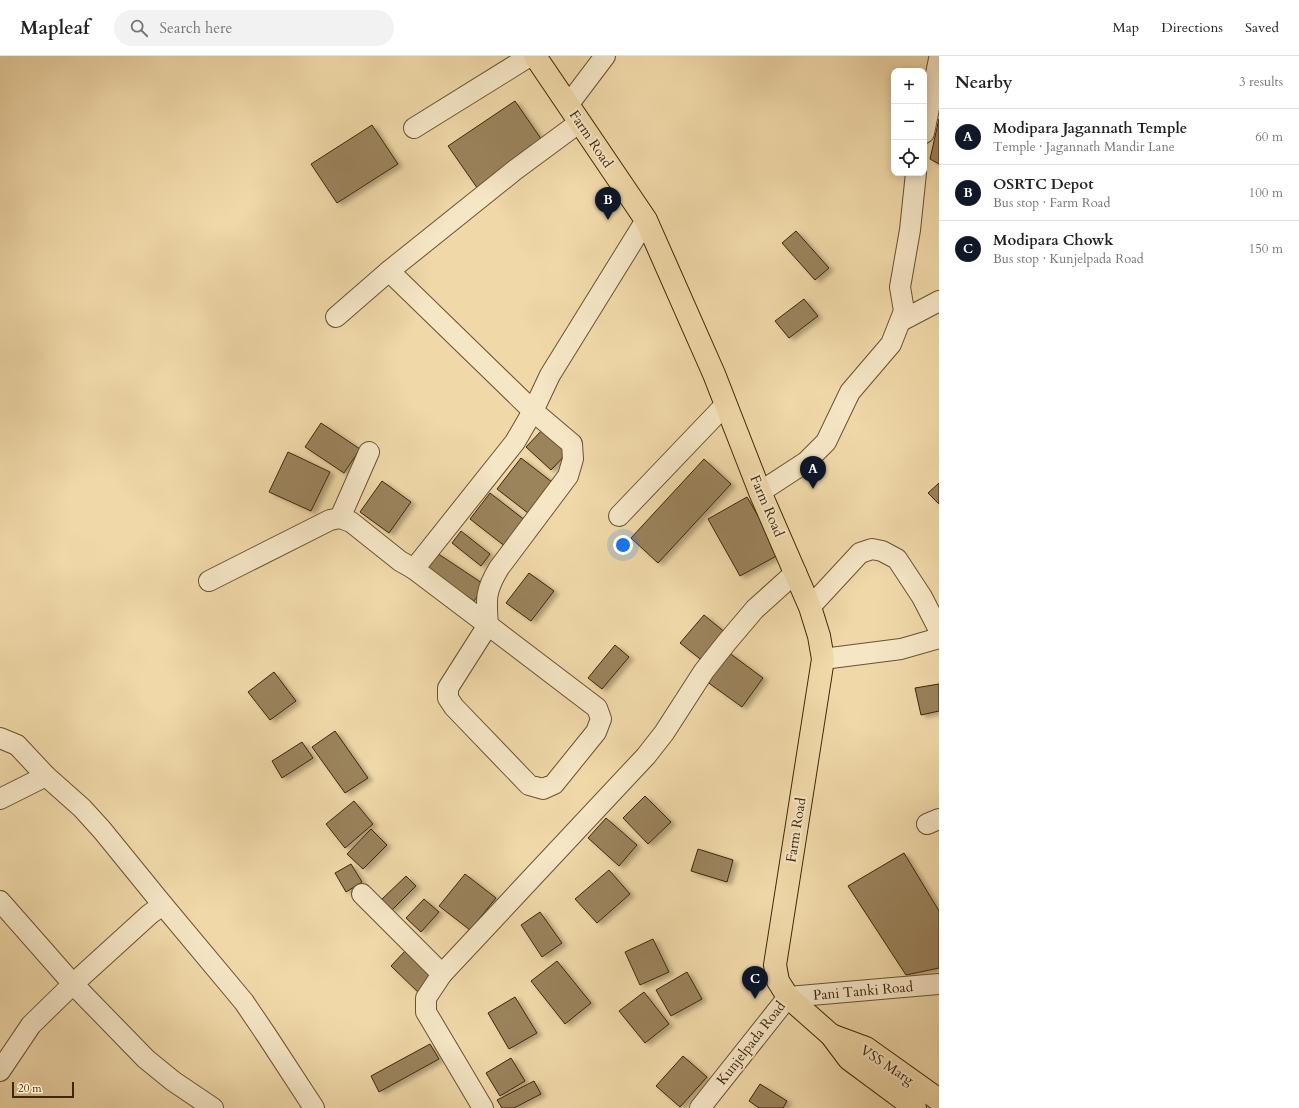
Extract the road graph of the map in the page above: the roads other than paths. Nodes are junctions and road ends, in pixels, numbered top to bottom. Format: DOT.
graph roads {
  1 [pos="530,56"];
  2 [pos="535,56"];
  3 [pos="605,56"];
  4 [pos="939,59"];
  5 [pos="574,114"];
  6 [pos="927,118"];
  7 [pos="414,128"];
  8 [pos="916,176"];
  9 [pos="646,220"];
  10 [pos="389,271"];
  11 [pos="939,301"];
  12 [pos="336,317"];
  13 [pos="901,320"];
  14 [pos="726,404"];
  15 [pos="533,411"];
  16 [pos="369,452"];
  17 [pos="760,492"];
  18 [pos="619,516"];
  19 [pos="340,518"];
  20 [pos="414,569"];
  21 [pos="796,572"];
  22 [pos="209,581"];
  23 [pos="810,607"];
  24 [pos="488,625"];
  25 [pos="939,630"];
  26 [pos="939,638"];
  27 [pos="823,658"];
  28 [pos="0,738"];
  29 [pos="46,776"];
  30 [pos="0,798"];
  31 [pos="362,894"];
  32 [pos="0,901"];
  33 [pos="163,905"];
  34 [pos="442,974"];
  35 [pos="73,984"];
  36 [pos="939,984"];
  37 [pos="788,997"];
  38 [pos="831,1035"];
  39 [pos="0,1071"];
  40 [pos="939,1100"];
  41 [pos="312,1107"];
  42 [pos="213,1108"];
  43 [pos="483,1108"];
  44 [pos="700,1108"];
  45 [pos="915,1108"];
  1 -- 7 [label="street"];
  2 -- 5 [label="main road, Farm Road"];
  3 -- 5 [label="street"];
  4 -- 6 [label="street"];
  5 -- 9 [label="main road, Farm Road"];
  5 -- 10 [label="street"];
  8 -- 13 [label="street"];
  9 -- 14 [label="main road, Farm Road"];
  9 -- 15 [label="street"];
  10 -- 12 [label="street"];
  10 -- 15 [label="street"];
  11 -- 13 [label="street"];
  13 -- 17 [label="street"];
  14 -- 17 [label="main road, Farm Road"];
  14 -- 18 [label="street"];
  15 -- 20 [label="street"];
  15 -- 24 [label="street"];
  16 -- 19 [label="street"];
  17 -- 21 [label="main road, Farm Road"];
  19 -- 20 [label="street"];
  19 -- 22 [label="street"];
  20 -- 24 [label="street"];
  21 -- 23 [label="main road, Farm Road"];
  21 -- 34 [label="street"];
  23 -- 25 [label="street"];
  23 -- 27 [label="main road, Farm Road"];
  24 -- 24 [label="street"];
  26 -- 27 [label="street"];
  27 -- 37 [label="main road, Farm Road"];
  28 -- 29 [label="street"];
  29 -- 30 [label="street"];
  29 -- 33 [label="street"];
  31 -- 34 [label="street"];
  32 -- 35 [label="street"];
  33 -- 35 [label="street"];
  33 -- 41 [label="street"];
  34 -- 43 [label="street"];
  35 -- 39 [label="street"];
  35 -- 42 [label="street"];
  36 -- 37 [label="street, Pani Tanki Road"];
  37 -- 38 [label="main road, VSS Marg"];
  37 -- 44 [label="street, Kunjelpada Road"];
  38 -- 40 [label="main road, VSS Marg"];
  38 -- 45 [label="main road, VSS Marg"];
}
